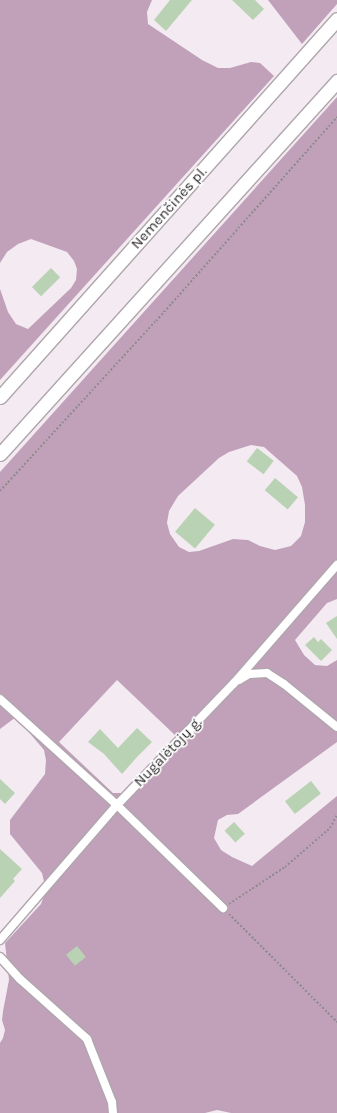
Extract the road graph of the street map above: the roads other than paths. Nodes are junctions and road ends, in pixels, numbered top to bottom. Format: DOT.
graph roads {
  1 [pos="337,19"];
  2 [pos="337,81"];
  3 [pos="0,397"];
  4 [pos="0,454"];
  5 [pos="337,565"];
  6 [pos="234,683"];
  7 [pos="0,699"];
  8 [pos="337,727"];
  9 [pos="117,805"];
  10 [pos="223,908"];
  11 [pos="0,940"];
  12 [pos="0,957"];
  13 [pos="113,1113"];
  1 -- 3 [label="main road, Nemenčinės pl."];
  2 -- 4 [label="main road"];
  5 -- 6 [label="street, Nugalėtojų g."];
  6 -- 8 [label="street"];
  6 -- 9 [label="street, Nugalėtojų g."];
  7 -- 9 [label="street"];
  9 -- 10 [label="street"];
  9 -- 11 [label="street, Nugalėtojų g."];
  12 -- 13 [label="street"];
}
